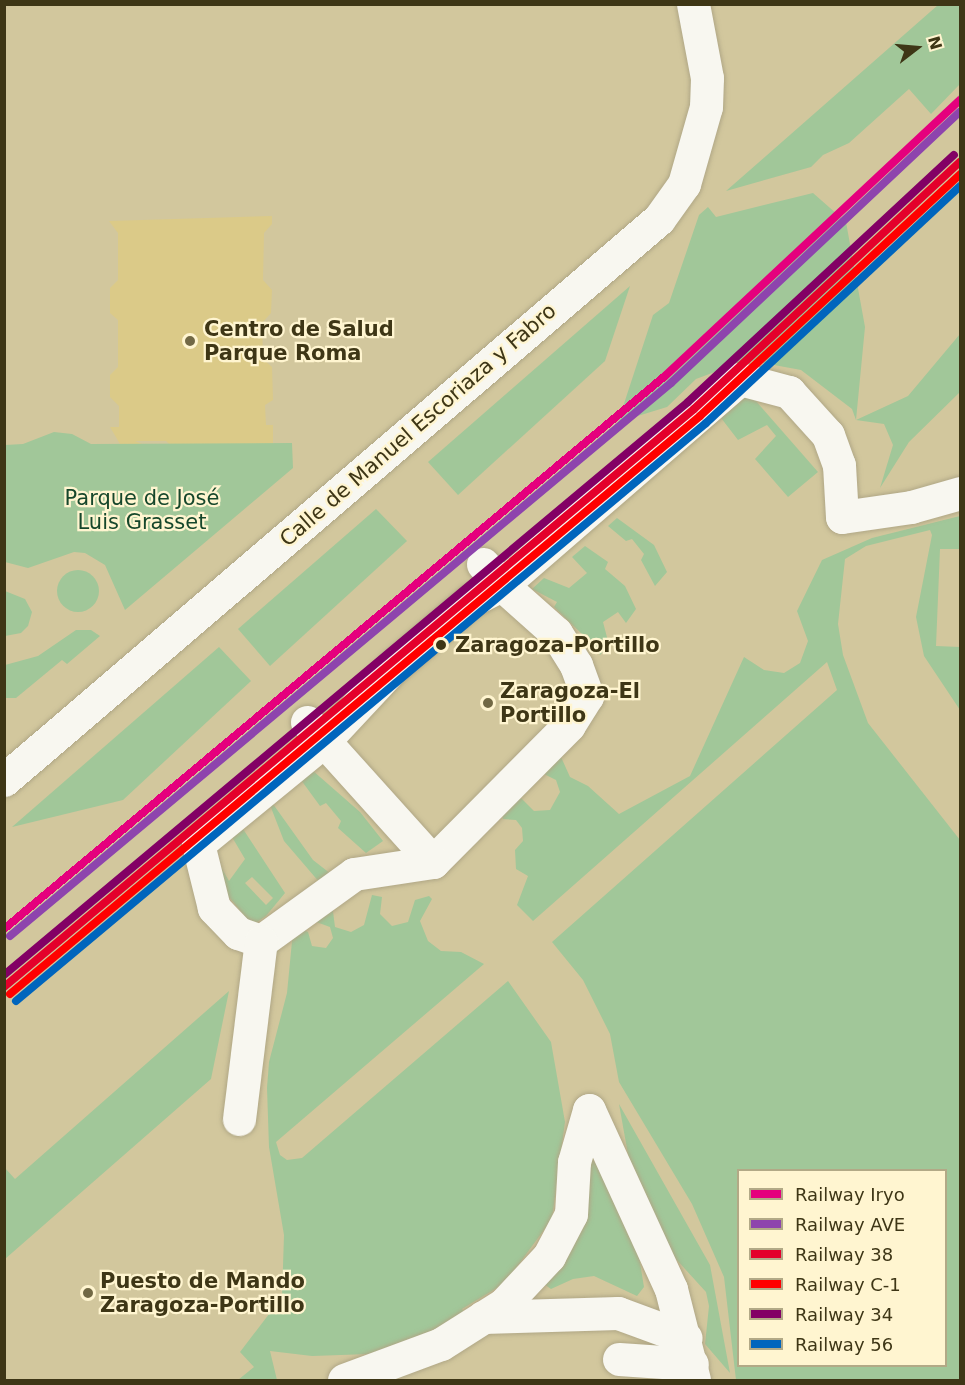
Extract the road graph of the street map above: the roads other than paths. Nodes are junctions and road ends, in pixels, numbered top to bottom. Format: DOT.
graph roads {
  1 [pos="693,4"];
  2 [pos="960,493"];
  3 [pos="492,574"];
  4 [pos="315,732"];
  5 [pos="4,780"];
  6 [pos="433,862"];
  7 [pos="261,941"];
  8 [pos="239,1119"];
  9 [pos="483,1317"];
  10 [pos="619,1359"];
  11 [pos="691,1361"];
  12 [pos="344,1380"];
  1 -- 5 [label="street, Calle de Manuel Escoriaza y Fabro"];
  2 -- 3 [label="street"];
  3 -- 4 [label="street"];
  3 -- 6 [label="street"];
  4 -- 6 [label="street"];
  4 -- 7 [label="street"];
  6 -- 7 [label="street"];
  7 -- 8 [label="street"];
  9 -- 11 [label="street"];
  9 -- 11 [label="street"];
  9 -- 12 [label="street"];
  10 -- 11 [label="street"];
}
